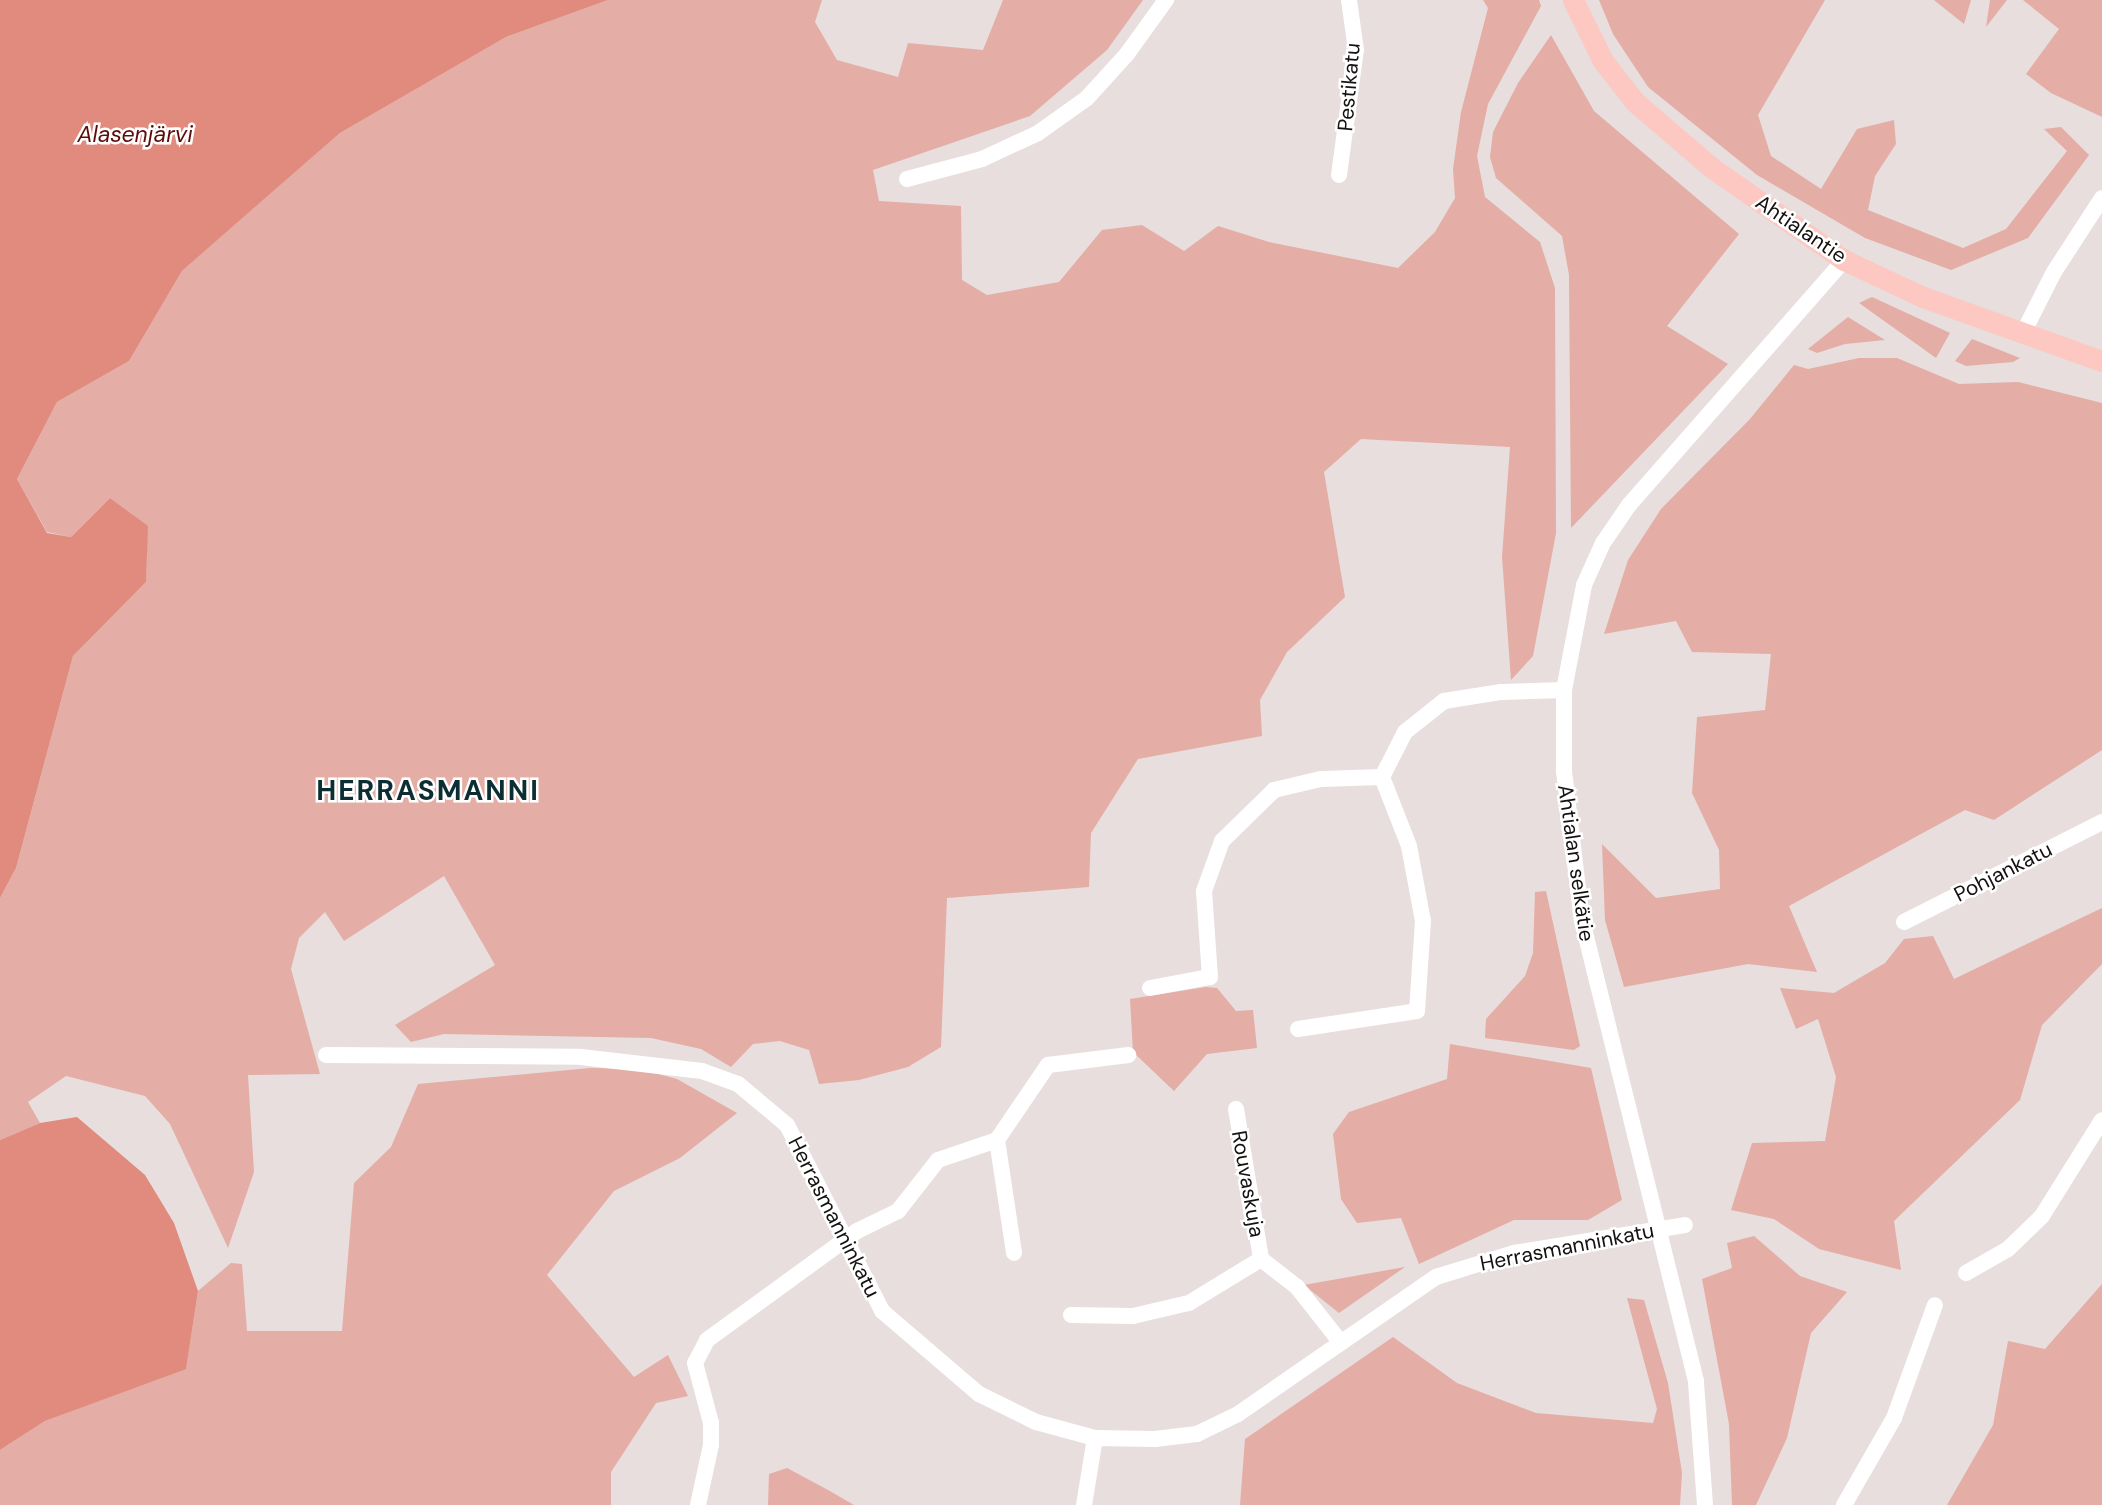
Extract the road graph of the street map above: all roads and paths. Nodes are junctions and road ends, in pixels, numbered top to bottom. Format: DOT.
graph roads {
  1 [pos="1166,0"];
  2 [pos="1349,0"];
  3 [pos="1573,0"];
  4 [pos="1339,175"];
  5 [pos="907,178"];
  6 [pos="2102,198"];
  7 [pos="1844,260"];
  8 [pos="2023,334"];
  9 [pos="2102,361"];
  10 [pos="1564,690"];
  11 [pos="1382,777"];
  12 [pos="2102,822"];
  13 [pos="1904,922"];
  14 [pos="1150,988"];
  15 [pos="1298,1029"];
  16 [pos="326,1055"];
  17 [pos="1128,1055"];
  18 [pos="1236,1109"];
  19 [pos="2102,1120"];
  20 [pos="997,1140"];
  21 [pos="1685,1225"];
  22 [pos="1657,1228"];
  23 [pos="844,1242"];
  24 [pos="1014,1254"];
  25 [pos="1261,1259"];
  26 [pos="1966,1273"];
  27 [pos="1935,1305"];
  28 [pos="1071,1315"];
  29 [pos="1341,1343"];
  30 [pos="1095,1438"];
  31 [pos="698,1505"];
  32 [pos="1084,1505"];
  33 [pos="1705,1505"];
  34 [pos="1844,1505"];
  1 -- 5 [label="street"];
  2 -- 4 [label="street, Pestikatu"];
  3 -- 7 [label="main road, Ahtialantie"];
  6 -- 8 [label="street"];
  7 -- 8 [label="main road, Ahtialantie"];
  7 -- 10 [label="street, Ahtialan selkätie"];
  8 -- 9 [label="main road, Ahtialantie"];
  10 -- 11 [label="street"];
  10 -- 22 [label="street, Ahtialan selkätie"];
  11 -- 14 [label="street"];
  11 -- 15 [label="street"];
  12 -- 13 [label="street, Pohjankatu"];
  16 -- 23 [label="street, Herrasmanninkatu"];
  17 -- 20 [label="street"];
  18 -- 25 [label="street, Rouvaskuja"];
  19 -- 26 [label="street"];
  20 -- 23 [label="street"];
  20 -- 24 [label="street"];
  21 -- 22 [label="street, Herrasmanninkatu"];
  22 -- 29 [label="street, Herrasmanninkatu"];
  22 -- 33 [label="street, Ahtialan selkätie"];
  23 -- 30 [label="street, Herrasmanninkatu"];
  23 -- 31 [label="street"];
  25 -- 28 [label="street"];
  25 -- 29 [label="street"];
  27 -- 34 [label="street"];
  29 -- 30 [label="street, Herrasmanninkatu"];
  30 -- 32 [label="street"];
}
